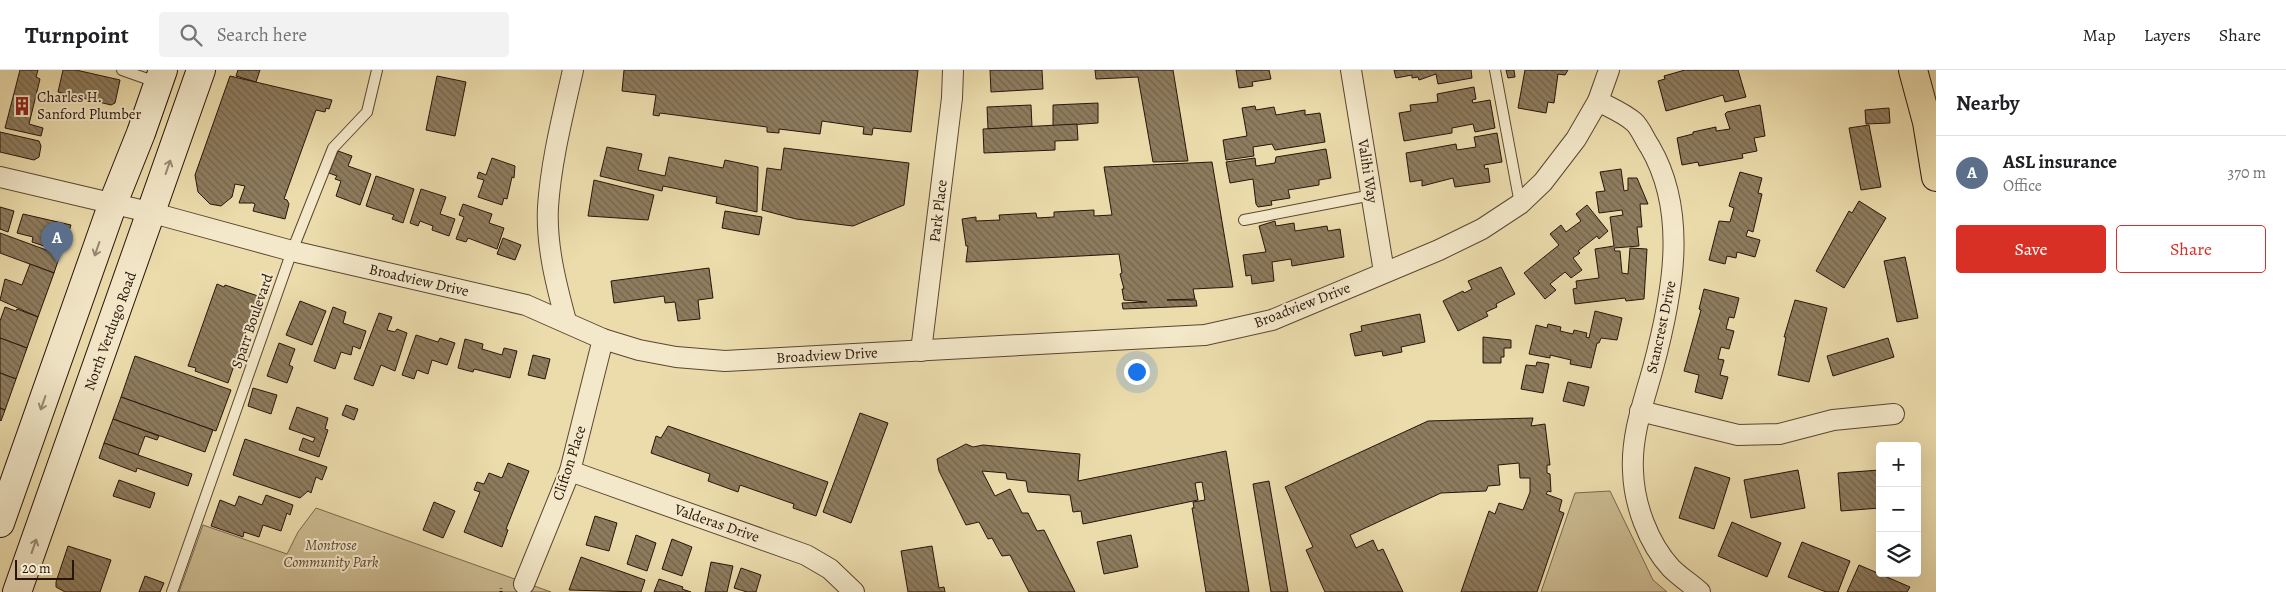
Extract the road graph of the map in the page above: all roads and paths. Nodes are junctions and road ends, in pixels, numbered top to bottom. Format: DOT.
graph roads {
  1 [pos="122,70"];
  2 [pos="202,70"];
  3 [pos="377,70"];
  4 [pos="573,70"];
  5 [pos="953,70"];
  6 [pos="1351,70"];
  7 [pos="1495,70"];
  8 [pos="1609,70"];
  9 [pos="1913,70"];
  10 [pos="161,77"];
  11 [pos="1598,100"];
  12 [pos="0,177"];
  13 [pos="1936,177"];
  14 [pos="1372,195"];
  15 [pos="113,203"];
  16 [pos="1520,204"];
  17 [pos="153,213"];
  18 [pos="1244,220"];
  19 [pos="292,251"];
  20 [pos="1384,272"];
  21 [pos="566,321"];
  22 [pos="603,339"];
  23 [pos="921,351"];
  24 [pos="1640,411"];
  25 [pos="1894,414"];
  26 [pos="570,472"];
  27 [pos="0,523"];
  28 [pos="523,588"];
  29 [pos="17,592"];
  30 [pos="172,592"];
  31 [pos="854,592"];
  32 [pos="1700,592"];
  1 -- 10 [label="lane"];
  17 -- 2 [label="main road, North Verdugo Road, one-way"];
  3 -- 19 [label="lane, Sparr Boulevard"];
  4 -- 21 [label="street"];
  5 -- 23 [label="street, Park Place"];
  6 -- 14 [label="street, Valihi Way"];
  7 -- 16 [label="lane"];
  8 -- 11 [label="street"];
  9 -- 13 [label="highway"];
  10 -- 15 [label="main road"];
  11 -- 16 [label="street, Broadview Drive"];
  11 -- 24 [label="street, Stancrest Drive"];
  12 -- 15 [label="street, Broadview Drive"];
  14 -- 18 [label="lane"];
  14 -- 20 [label="street, Valihi Way"];
  15 -- 17 [label="street, Broadview Drive"];
  15 -- 27 [label="main road, one-way"];
  16 -- 20 [label="street, Broadview Drive"];
  17 -- 19 [label="street, Broadview Drive"];
  29 -- 17 [label="main road, North Verdugo Road, one-way"];
  19 -- 21 [label="street, Broadview Drive"];
  19 -- 30 [label="lane, Sparr Boulevard"];
  20 -- 23 [label="street, Broadview Drive"];
  21 -- 22 [label="street, Broadview Drive"];
  22 -- 23 [label="street, Broadview Drive"];
  22 -- 26 [label="street, Clifton Place"];
  24 -- 25 [label="street"];
  24 -- 32 [label="street, Stancrest Drive"];
  26 -- 28 [label="street, Clifton Place"];
  26 -- 31 [label="street, Valderas Drive"];
}
